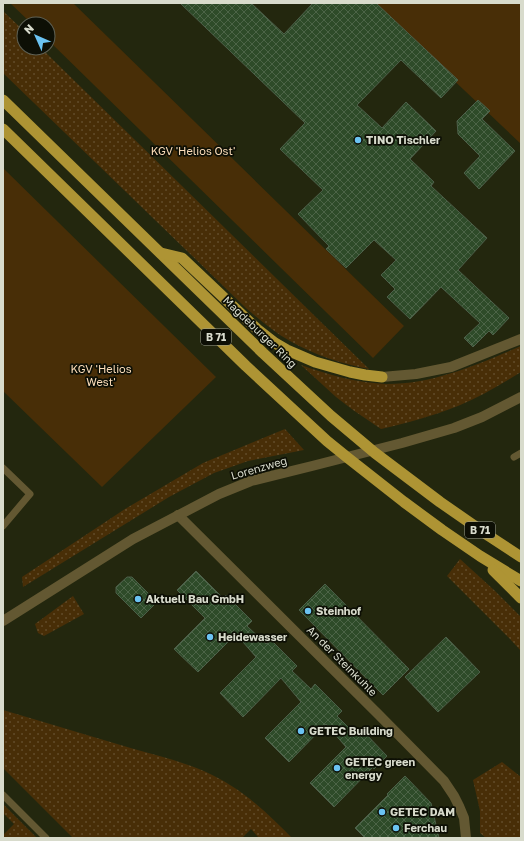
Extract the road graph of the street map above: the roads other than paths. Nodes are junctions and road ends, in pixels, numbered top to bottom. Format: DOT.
graph roads {
  1 [pos="3,100"];
  2 [pos="3,129"];
  3 [pos="160,253"];
  4 [pos="521,339"];
  5 [pos="382,377"];
  6 [pos="521,397"];
  7 [pos="521,454"];
  8 [pos="514,457"];
  9 [pos="3,468"];
  10 [pos="178,515"];
  11 [pos="3,526"];
  12 [pos="480,556"];
  13 [pos="521,557"];
  14 [pos="521,581"];
  15 [pos="521,598"];
  16 [pos="3,621"];
  17 [pos="3,795"];
  18 [pos="46,838"];
  19 [pos="466,838"];
  1 -- 3 [label="highway, Magdeburger Ring / B 71"];
  2 -- 12 [label="highway, B 71"];
  3 -- 5 [label="highway"];
  3 -- 13 [label="highway, Magdeburger Ring / B 71"];
  4 -- 5 [label="street"];
  6 -- 10 [label="street, Lorenzweg"];
  7 -- 8 [label="lane"];
  9 -- 11 [label="lane"];
  10 -- 16 [label="street, Lorenzweg"];
  10 -- 19 [label="street, An der Steinkuhle"];
  12 -- 14 [label="highway, B 71"];
  12 -- 15 [label="highway"];
  17 -- 18 [label="lane"];
}
